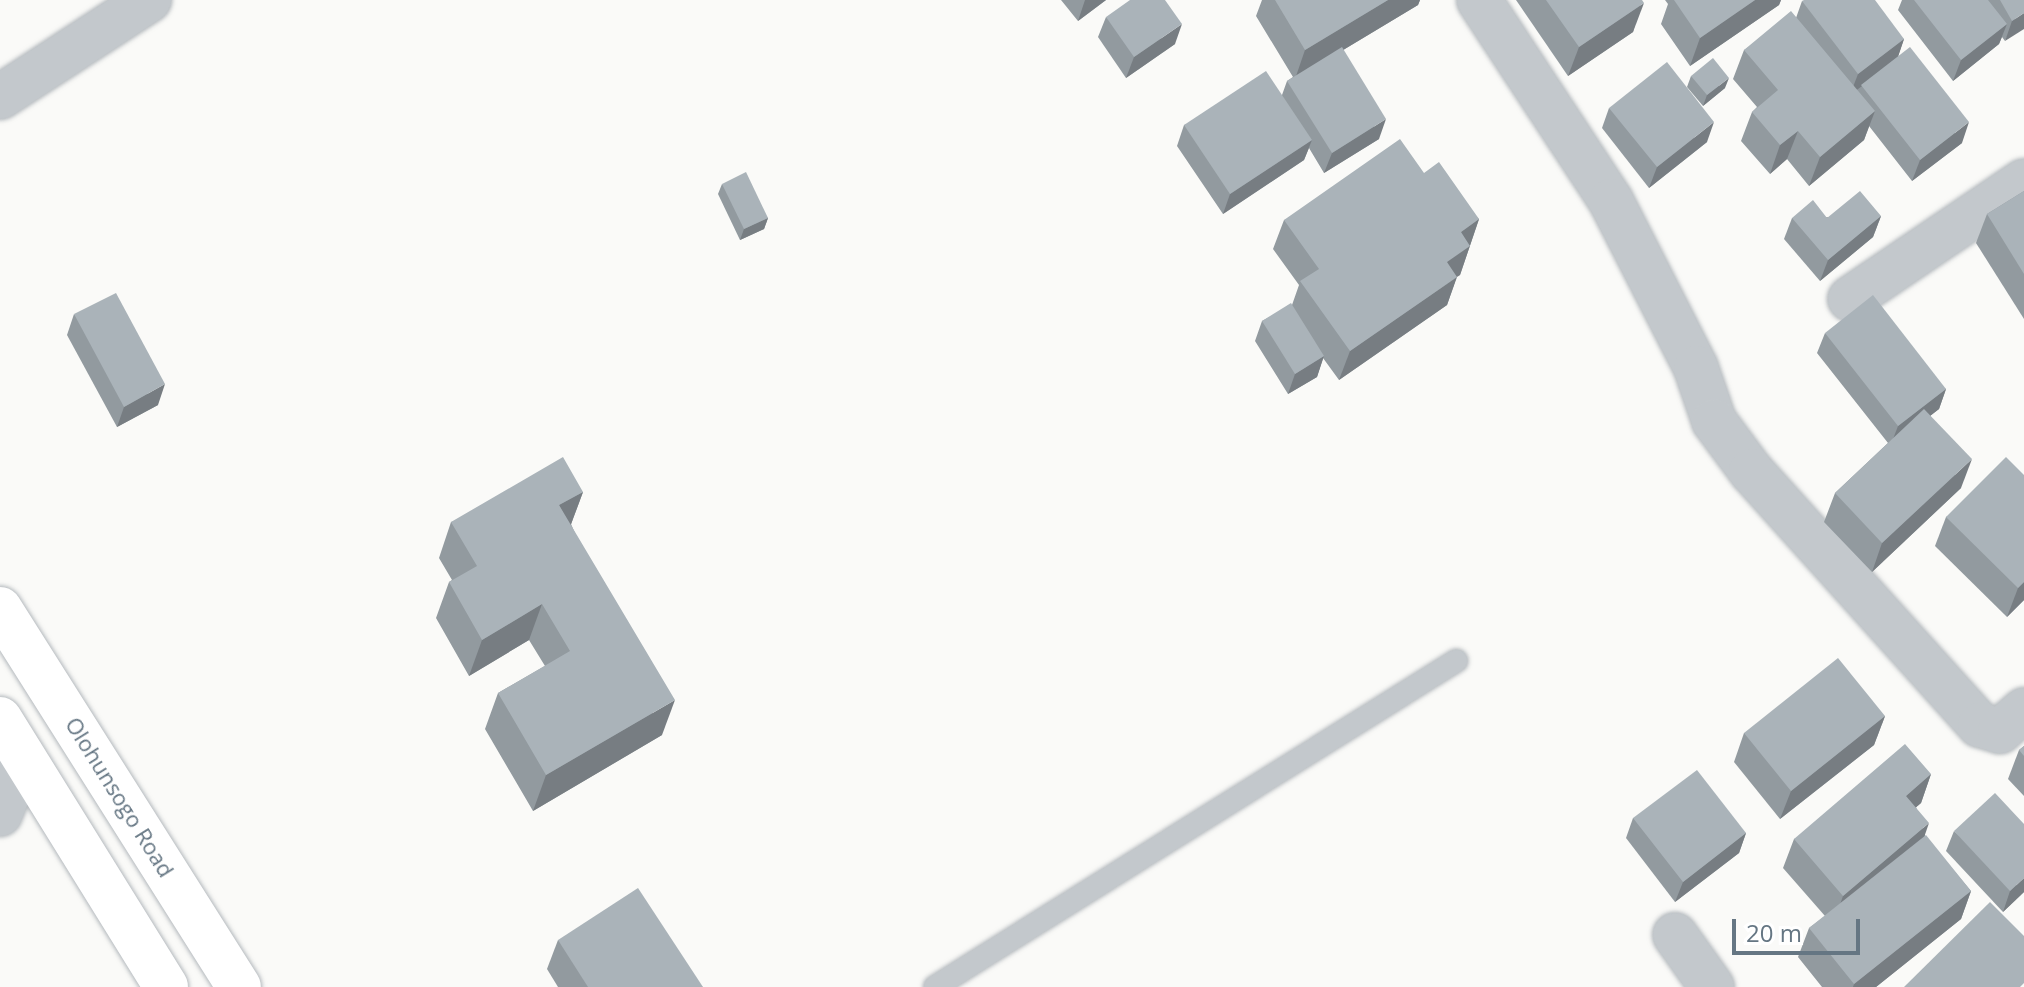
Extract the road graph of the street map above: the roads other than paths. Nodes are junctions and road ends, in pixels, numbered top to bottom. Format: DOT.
graph roads {
  1 [pos="149,0"];
  2 [pos="1479,0"];
  3 [pos="0,97"];
  4 [pos="2024,181"];
  5 [pos="1850,299"];
  6 [pos="0,609"];
  7 [pos="1456,661"];
  8 [pos="2024,710"];
  9 [pos="0,719"];
  10 [pos="23,756"];
  11 [pos="0,814"];
  12 [pos="1675,935"];
  13 [pos="166,987"];
  14 [pos="239,987"];
  15 [pos="935,987"];
  16 [pos="1712,987"];
  1 -- 3 [label="street"];
  2 -- 8 [label="street"];
  4 -- 5 [label="street"];
  6 -- 14 [label="main road, Olohunsogo Road"];
  7 -- 15 [label="lane"];
  9 -- 10 [label="main road"];
  10 -- 11 [label="street"];
  10 -- 13 [label="main road"];
  12 -- 16 [label="street"];
}
